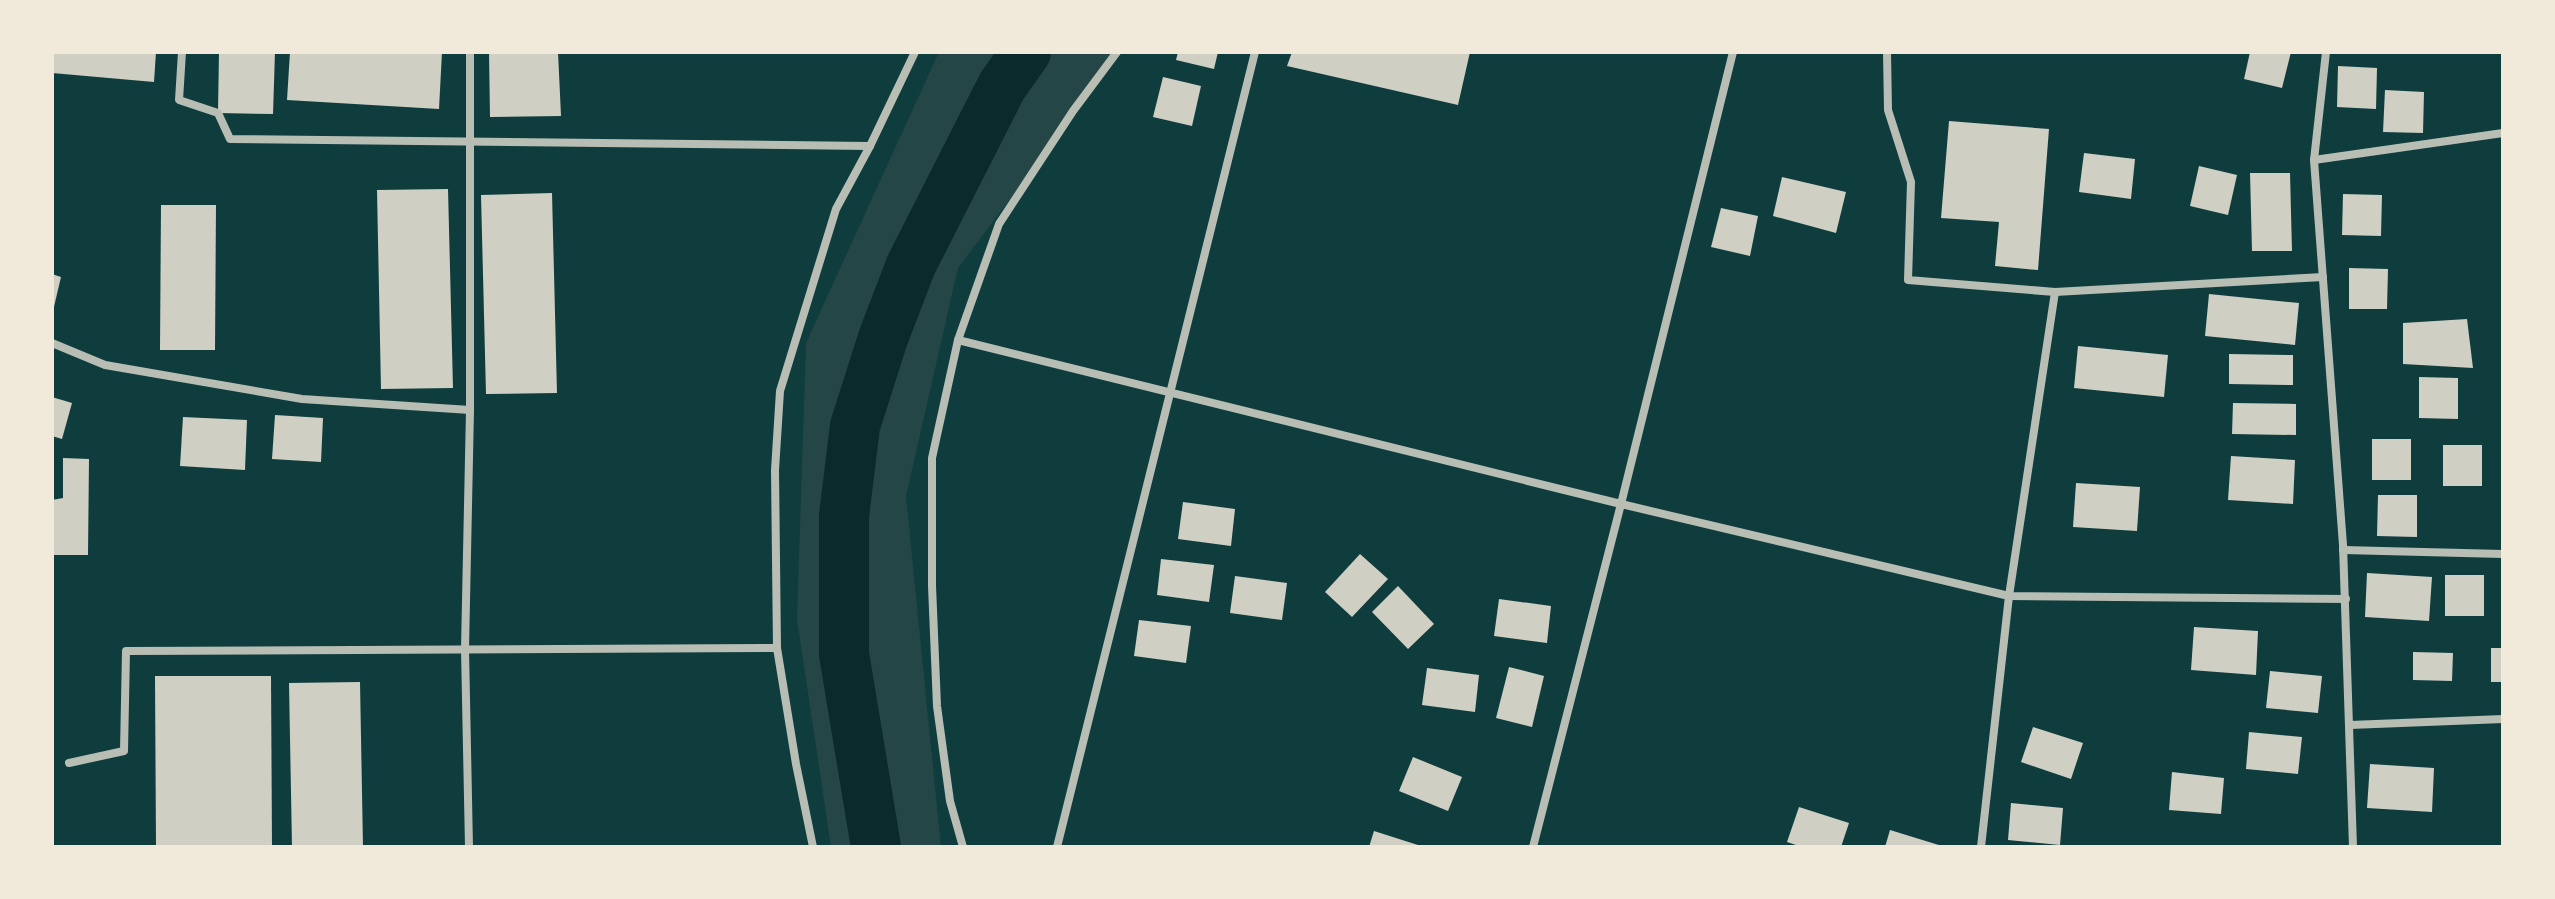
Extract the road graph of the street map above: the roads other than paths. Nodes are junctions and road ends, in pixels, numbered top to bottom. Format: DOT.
graph roads {
  1 [pos="182,52"];
  2 [pos="470,52"];
  3 [pos="915,52"];
  4 [pos="1117,52"];
  5 [pos="1255,52"];
  6 [pos="1733,52"];
  7 [pos="1887,52"];
  8 [pos="2326,52"];
  9 [pos="2503,133"];
  10 [pos="470,142"];
  11 [pos="870,146"];
  12 [pos="2314,160"];
  13 [pos="2323,277"];
  14 [pos="2055,292"];
  15 [pos="958,340"];
  16 [pos="52,343"];
  17 [pos="1170,392"];
  18 [pos="470,410"];
  19 [pos="1621,504"];
  20 [pos="2343,550"];
  21 [pos="2503,554"];
  22 [pos="2009,596"];
  23 [pos="2346,599"];
  24 [pos="777,648"];
  25 [pos="465,649"];
  26 [pos="2503,719"];
  27 [pos="2350,725"];
  28 [pos="69,763"];
  29 [pos="469,847"];
  30 [pos="813,847"];
  31 [pos="963,847"];
  32 [pos="1057,847"];
  33 [pos="1533,847"];
  34 [pos="1981,847"];
  35 [pos="2353,847"];
  1 -- 10 [label="street"];
  2 -- 10 [label="street"];
  3 -- 11 [label="street"];
  4 -- 15 [label="street"];
  5 -- 17 [label="street"];
  6 -- 19 [label="street"];
  7 -- 14 [label="street"];
  8 -- 12 [label="street"];
  9 -- 12 [label="street"];
  10 -- 11 [label="street"];
  10 -- 18 [label="street"];
  11 -- 24 [label="street"];
  12 -- 13 [label="street"];
  13 -- 14 [label="street"];
  13 -- 20 [label="street"];
  14 -- 22 [label="street"];
  15 -- 17 [label="street"];
  15 -- 31 [label="street"];
  16 -- 18 [label="street"];
  17 -- 19 [label="street"];
  17 -- 32 [label="street"];
  18 -- 25 [label="street"];
  19 -- 22 [label="street"];
  19 -- 33 [label="street"];
  20 -- 21 [label="street"];
  20 -- 23 [label="street"];
  22 -- 23 [label="street"];
  22 -- 34 [label="street"];
  23 -- 27 [label="street"];
  24 -- 25 [label="street"];
  24 -- 30 [label="street"];
  25 -- 28 [label="street"];
  25 -- 29 [label="street"];
  26 -- 27 [label="street"];
  27 -- 35 [label="street"];
}
